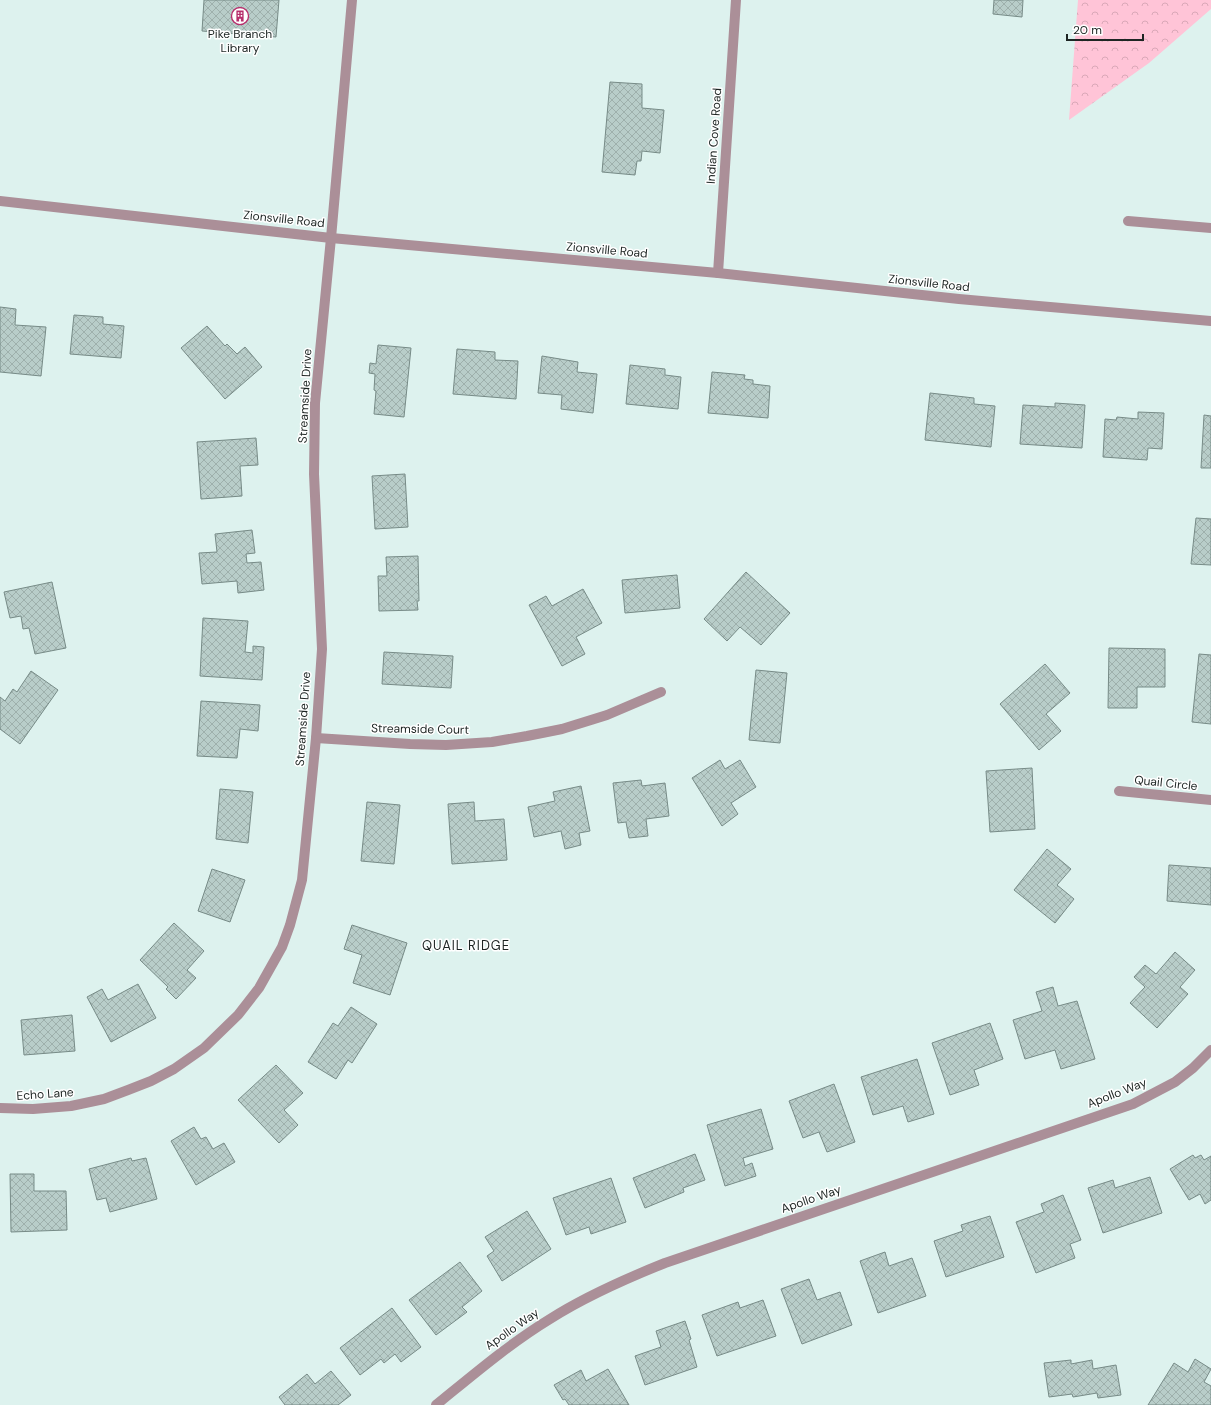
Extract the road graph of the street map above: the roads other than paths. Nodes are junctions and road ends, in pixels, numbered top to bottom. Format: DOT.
graph roads {
  1 [pos="352,0"];
  2 [pos="736,0"];
  3 [pos="0,201"];
  4 [pos="1128,221"];
  5 [pos="1211,228"];
  6 [pos="331,238"];
  7 [pos="718,273"];
  8 [pos="1211,322"];
  9 [pos="660,692"];
  10 [pos="316,738"];
  11 [pos="1119,791"];
  12 [pos="1211,800"];
  13 [pos="1211,1050"];
  14 [pos="92,1101"];
  15 [pos="0,1108"];
  16 [pos="436,1405"];
  1 -- 6 [label="street, Streamside Drive"];
  2 -- 7 [label="street, Indian Cove Road"];
  3 -- 6 [label="street, Zionsville Road"];
  4 -- 5 [label="street"];
  6 -- 7 [label="street, Zionsville Road"];
  6 -- 10 [label="street, Streamside Drive"];
  7 -- 8 [label="street, Zionsville Road"];
  9 -- 10 [label="street, Streamside Court"];
  10 -- 14 [label="street, Streamside Drive"];
  11 -- 12 [label="street, Quail Circle"];
  13 -- 16 [label="street, Apollo Way"];
  14 -- 15 [label="street, Echo Lane"];
}
